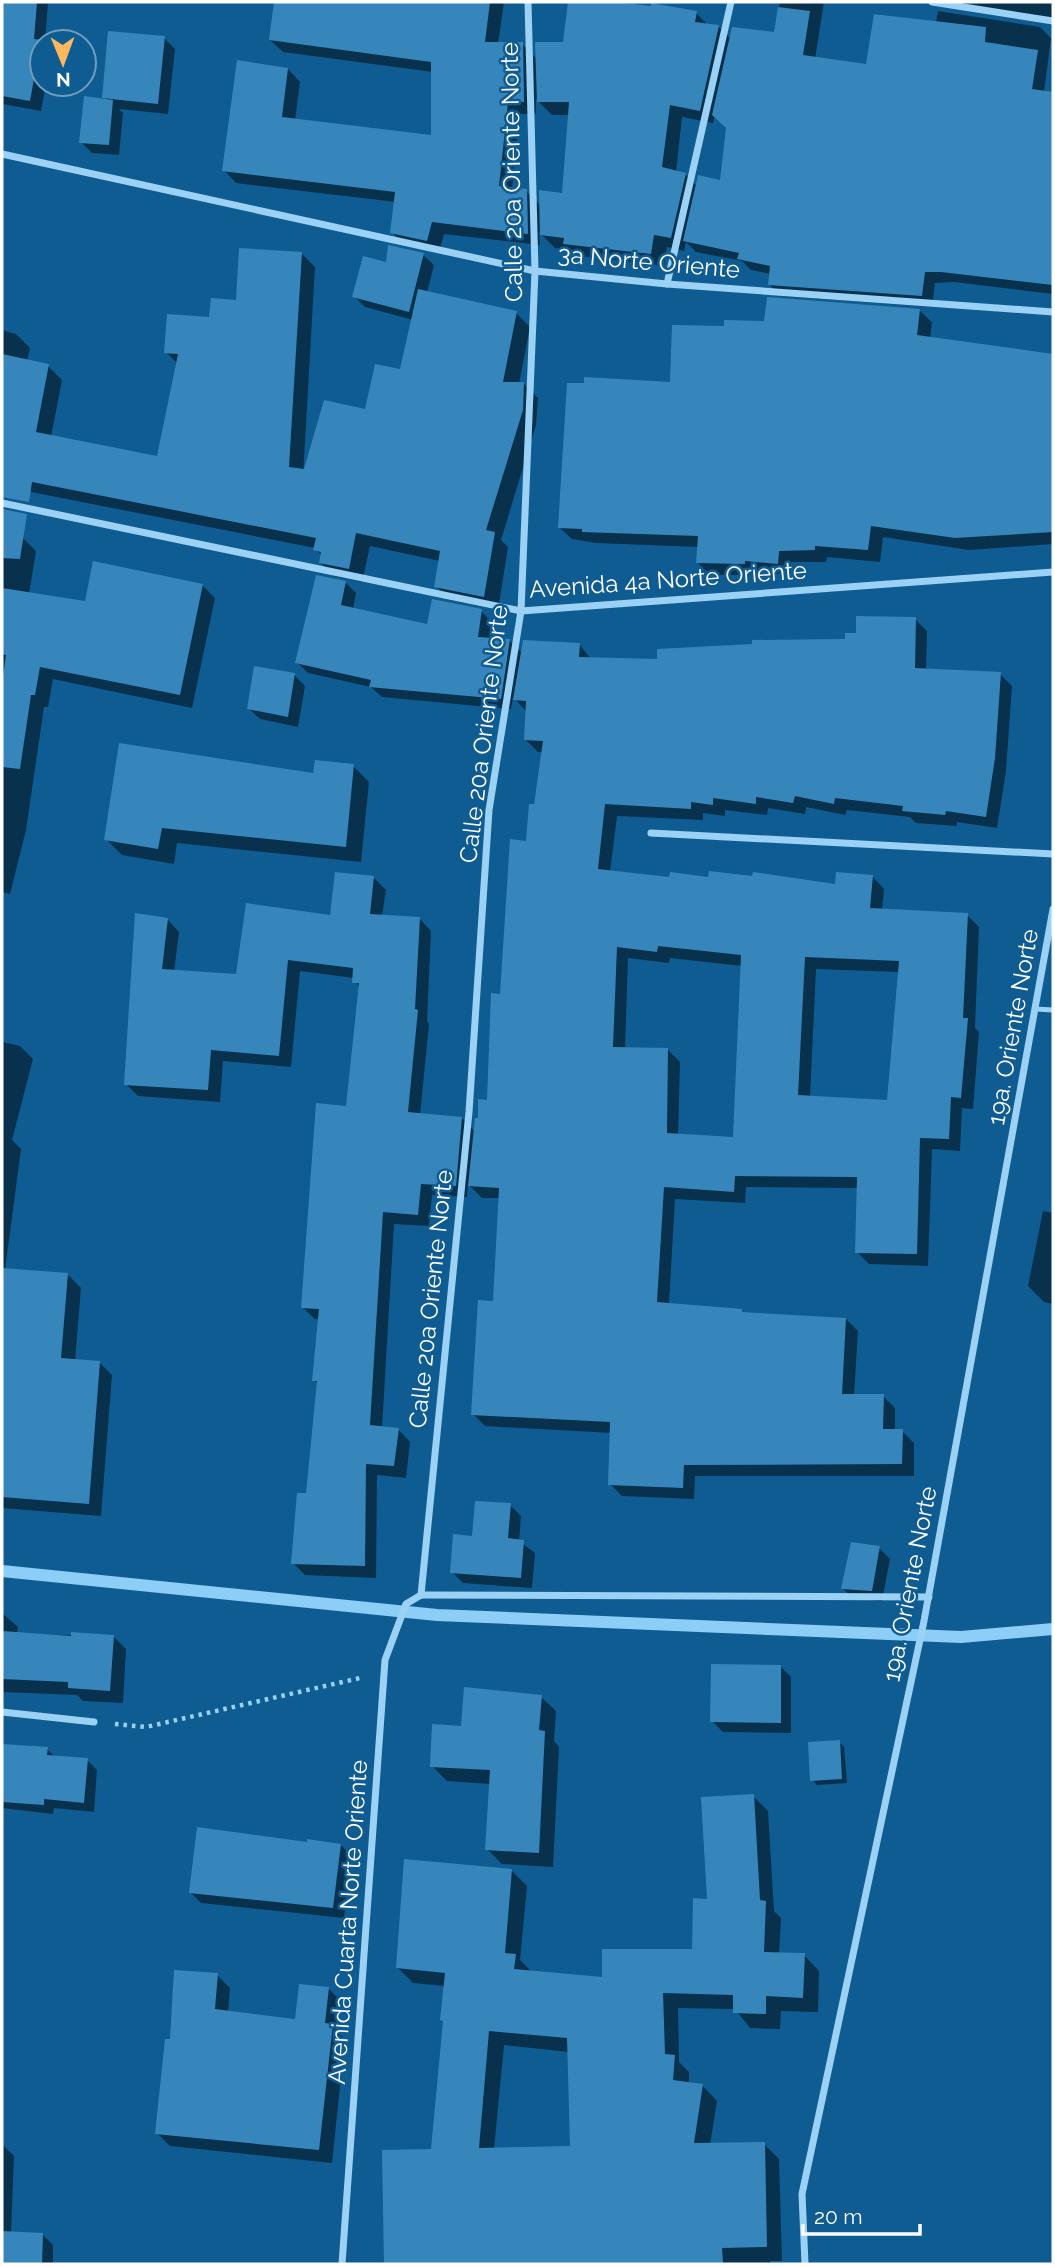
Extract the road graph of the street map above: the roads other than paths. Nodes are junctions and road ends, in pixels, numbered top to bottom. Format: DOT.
graph roads {
  1 [pos="528,2"];
  2 [pos="731,2"];
  3 [pos="932,2"];
  4 [pos="1053,21"];
  5 [pos="2,154"];
  6 [pos="535,271"];
  7 [pos="667,284"];
  8 [pos="1053,312"];
  9 [pos="2,503"];
  10 [pos="1053,572"];
  11 [pos="521,611"];
  12 [pos="651,833"];
  13 [pos="1053,854"];
  14 [pos="1053,909"];
  15 [pos="1035,1009"];
  16 [pos="1053,1010"];
  17 [pos="421,1595"];
  18 [pos="929,1597"];
  19 [pos="2,1712"];
  20 [pos="94,1722"];
  21 [pos="342,2264"];
  22 [pos="805,2264"];
  1 -- 6 [label="street, Calle 20a Oriente Norte"];
  2 -- 7 [label="street"];
  3 -- 4 [label="street"];
  5 -- 6 [label="street, 3a Norte Oriente"];
  6 -- 7 [label="street, 3a Norte Oriente"];
  6 -- 11 [label="street, Calle 20a Oriente Norte"];
  7 -- 8 [label="street, 3a Norte Oriente"];
  9 -- 11 [label="street, Avenida 4a Norte Oriente"];
  10 -- 11 [label="street, Avenida 4a Norte Oriente"];
  11 -- 17 [label="street, Calle 20a Oriente Norte"];
  12 -- 13 [label="street"];
  14 -- 15 [label="street, 19a. Oriente Norte"];
  15 -- 16 [label="lane"];
  15 -- 18 [label="street, 19a. Oriente Norte"];
  17 -- 18 [label="street"];
  17 -- 21 [label="street, Avenida Cuarta Norte Oriente"];
  18 -- 22 [label="street, 19a. Oriente Norte"];
  19 -- 20 [label="street"];
}
